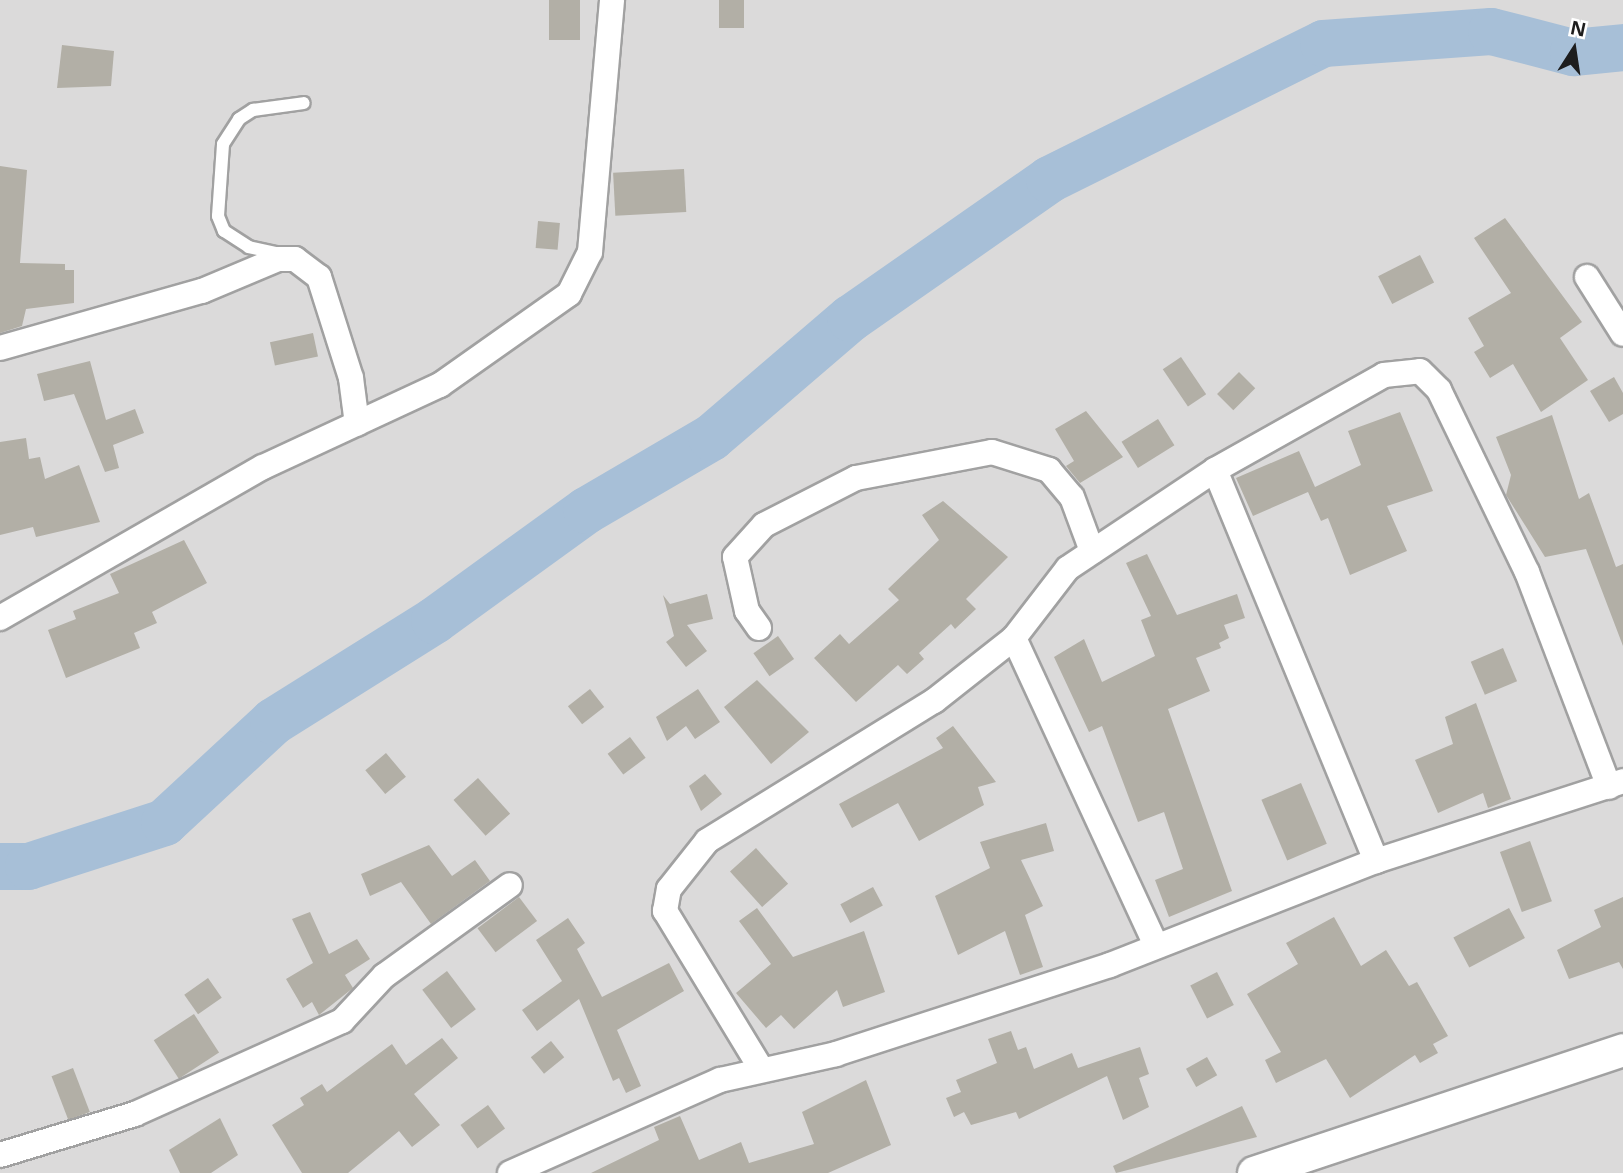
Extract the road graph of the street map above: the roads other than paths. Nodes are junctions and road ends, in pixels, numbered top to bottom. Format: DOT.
graph roads {
  1 [pos="612,0"];
  2 [pos="304,103"];
  3 [pos="295,259"];
  4 [pos="1587,277"];
  5 [pos="1623,334"];
  6 [pos="0,348"];
  7 [pos="357,424"];
  8 [pos="1215,470"];
  9 [pos="1093,551"];
  10 [pos="0,618"];
  11 [pos="759,628"];
  12 [pos="1014,638"];
  13 [pos="1616,784"];
  14 [pos="1376,861"];
  15 [pos="510,885"];
  16 [pos="1156,945"];
  17 [pos="1623,1050"];
  18 [pos="760,1067"];
  19 [pos="0,1155"];
  20 [pos="510,1173"];
  21 [pos="1254,1173"];
  1 -- 7 [label="street"];
  2 -- 3 [label="lane"];
  3 -- 6 [label="street"];
  3 -- 7 [label="street"];
  4 -- 5 [label="street"];
  7 -- 10 [label="street"];
  8 -- 9 [label="street"];
  8 -- 13 [label="street"];
  8 -- 14 [label="street"];
  9 -- 11 [label="street"];
  9 -- 12 [label="street"];
  12 -- 16 [label="street"];
  12 -- 18 [label="street"];
  13 -- 14 [label="street"];
  14 -- 16 [label="street"];
  15 -- 19 [label="street"];
  16 -- 18 [label="street"];
  17 -- 21 [label="street"];
  18 -- 20 [label="street"];
}
